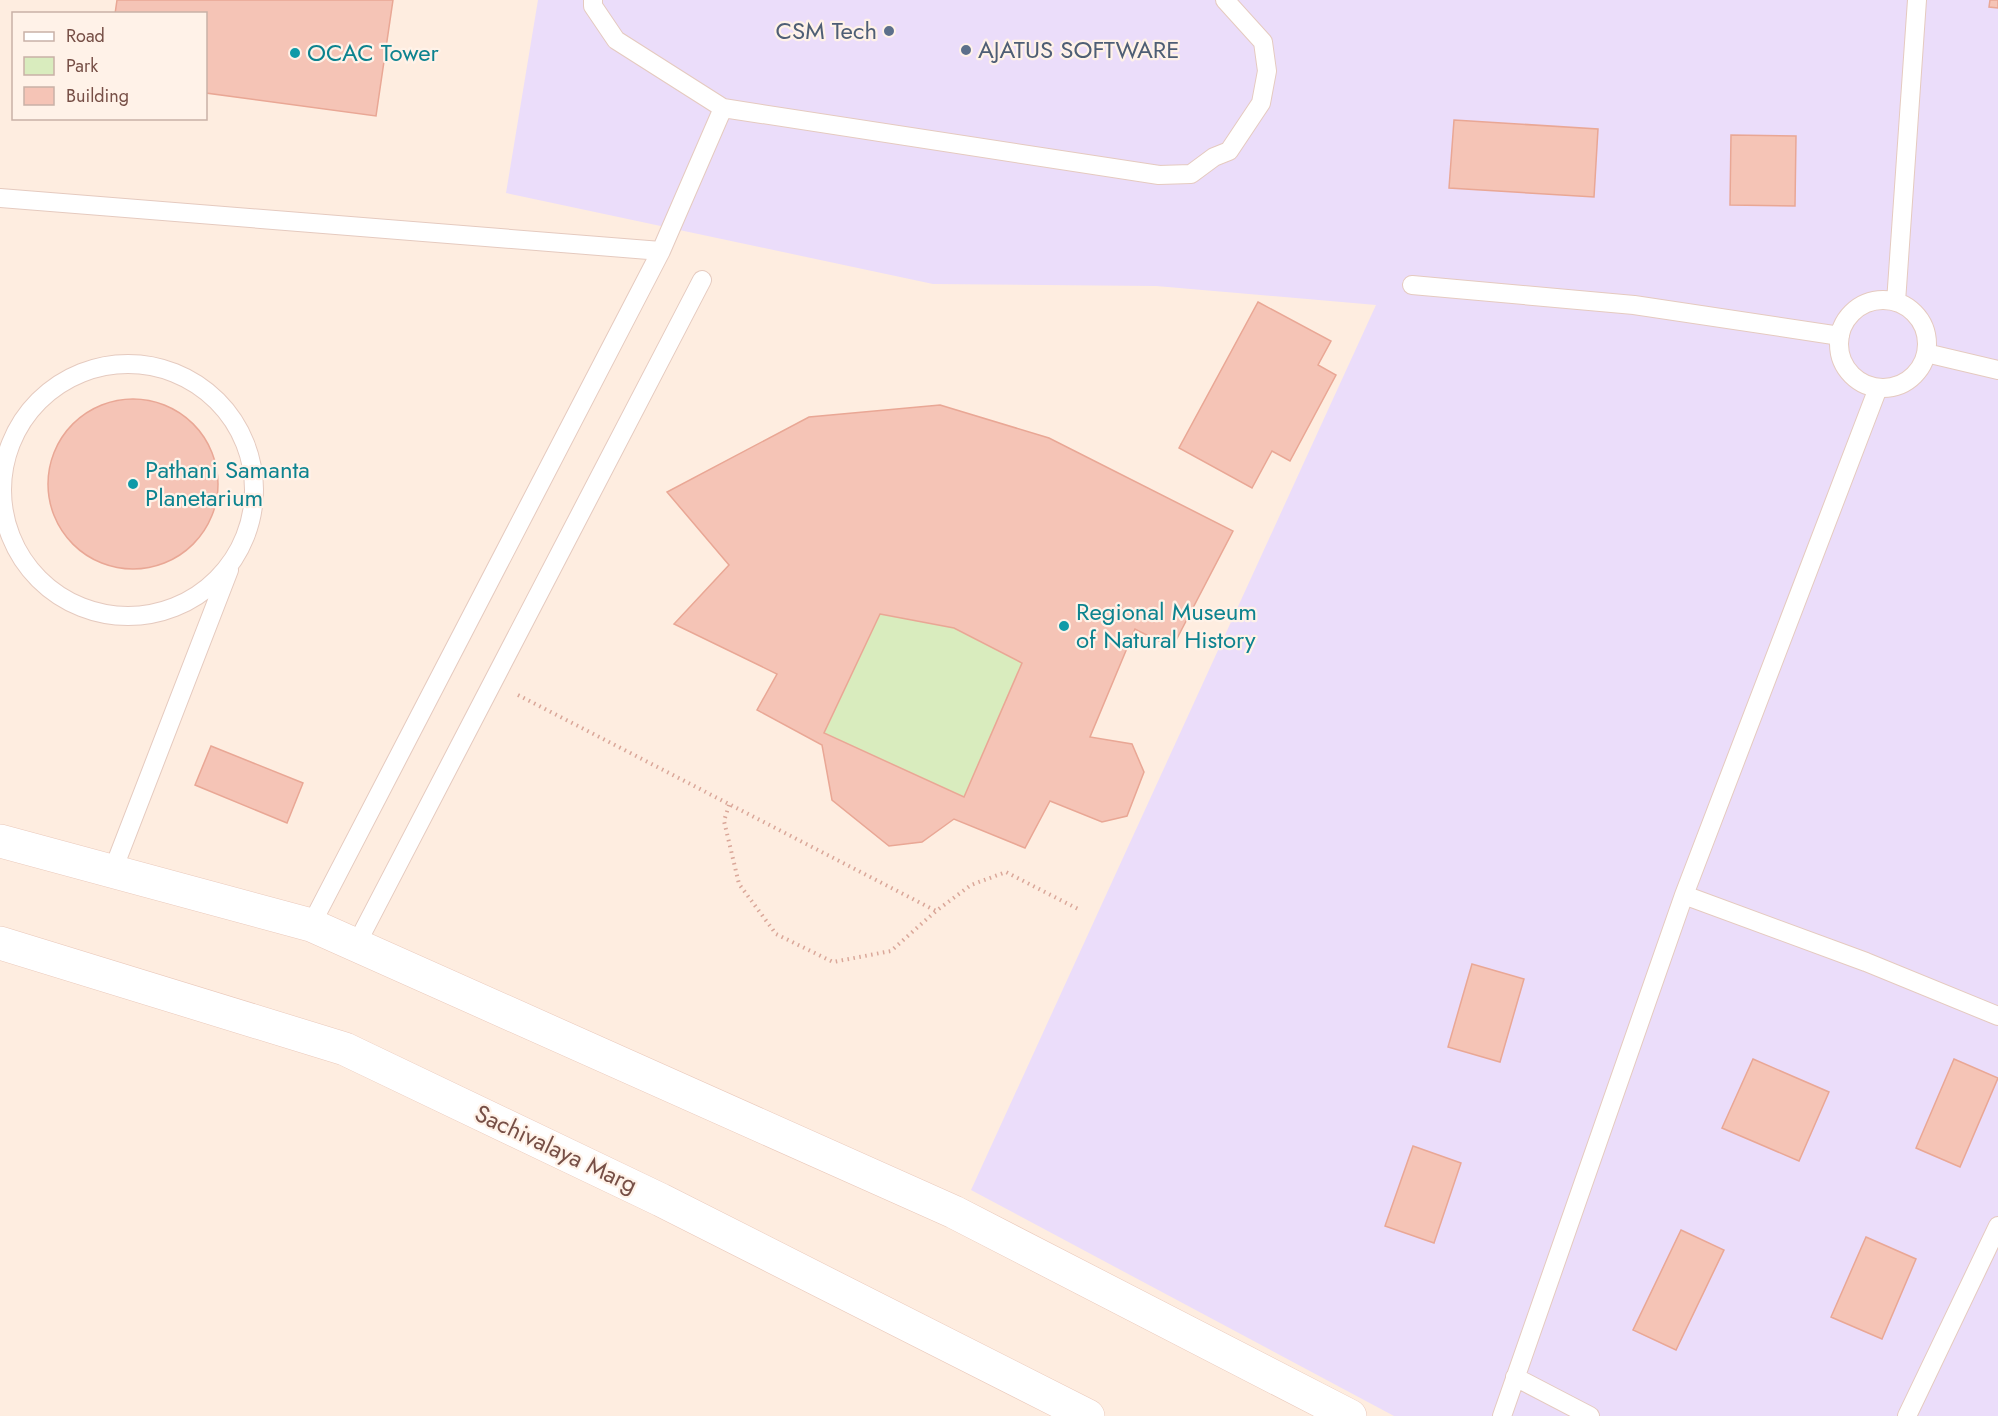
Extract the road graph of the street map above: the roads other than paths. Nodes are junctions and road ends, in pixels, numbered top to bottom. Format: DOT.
graph roads {
  1 [pos="593,0"];
  2 [pos="1225,0"];
  3 [pos="1917,0"];
  4 [pos="723,108"];
  5 [pos="0,198"];
  6 [pos="661,251"];
  7 [pos="702,280"];
  8 [pos="1412,285"];
  9 [pos="1896,302"];
  10 [pos="1840,336"];
  11 [pos="1926,353"];
  12 [pos="1998,370"];
  13 [pos="1878,388"];
  14 [pos="233,560"];
  15 [pos="0,840"];
  16 [pos="113,870"];
  17 [pos="1684,895"];
  18 [pos="312,925"];
  19 [pos="0,943"];
  20 [pos="356,945"];
  21 [pos="1998,1016"];
  22 [pos="1998,1226"];
  23 [pos="1515,1377"];
  24 [pos="1088,1416"];
  25 [pos="1350,1416"];
  26 [pos="1502,1416"];
  27 [pos="1590,1416"];
  28 [pos="1907,1416"];
  1 -- 4 [label="lane"];
  2 -- 4 [label="lane"];
  3 -- 9 [label="lane"];
  4 -- 6 [label="lane"];
  5 -- 6 [label="lane"];
  6 -- 18 [label="lane"];
  7 -- 20 [label="lane"];
  8 -- 10 [label="lane"];
  9 -- 10 [label="lane"];
  9 -- 11 [label="lane"];
  10 -- 13 [label="lane"];
  11 -- 12 [label="lane"];
  11 -- 13 [label="lane"];
  13 -- 17 [label="lane"];
  14 -- 14 [label="lane"];
  14 -- 16 [label="lane"];
  15 -- 16 [label="main road"];
  16 -- 18 [label="main road"];
  17 -- 21 [label="lane"];
  17 -- 23 [label="lane"];
  18 -- 20 [label="main road"];
  19 -- 24 [label="main road, Sachivalaya Marg"];
  20 -- 25 [label="main road"];
  22 -- 28 [label="lane"];
  23 -- 26 [label="lane"];
  23 -- 27 [label="lane"];
}
